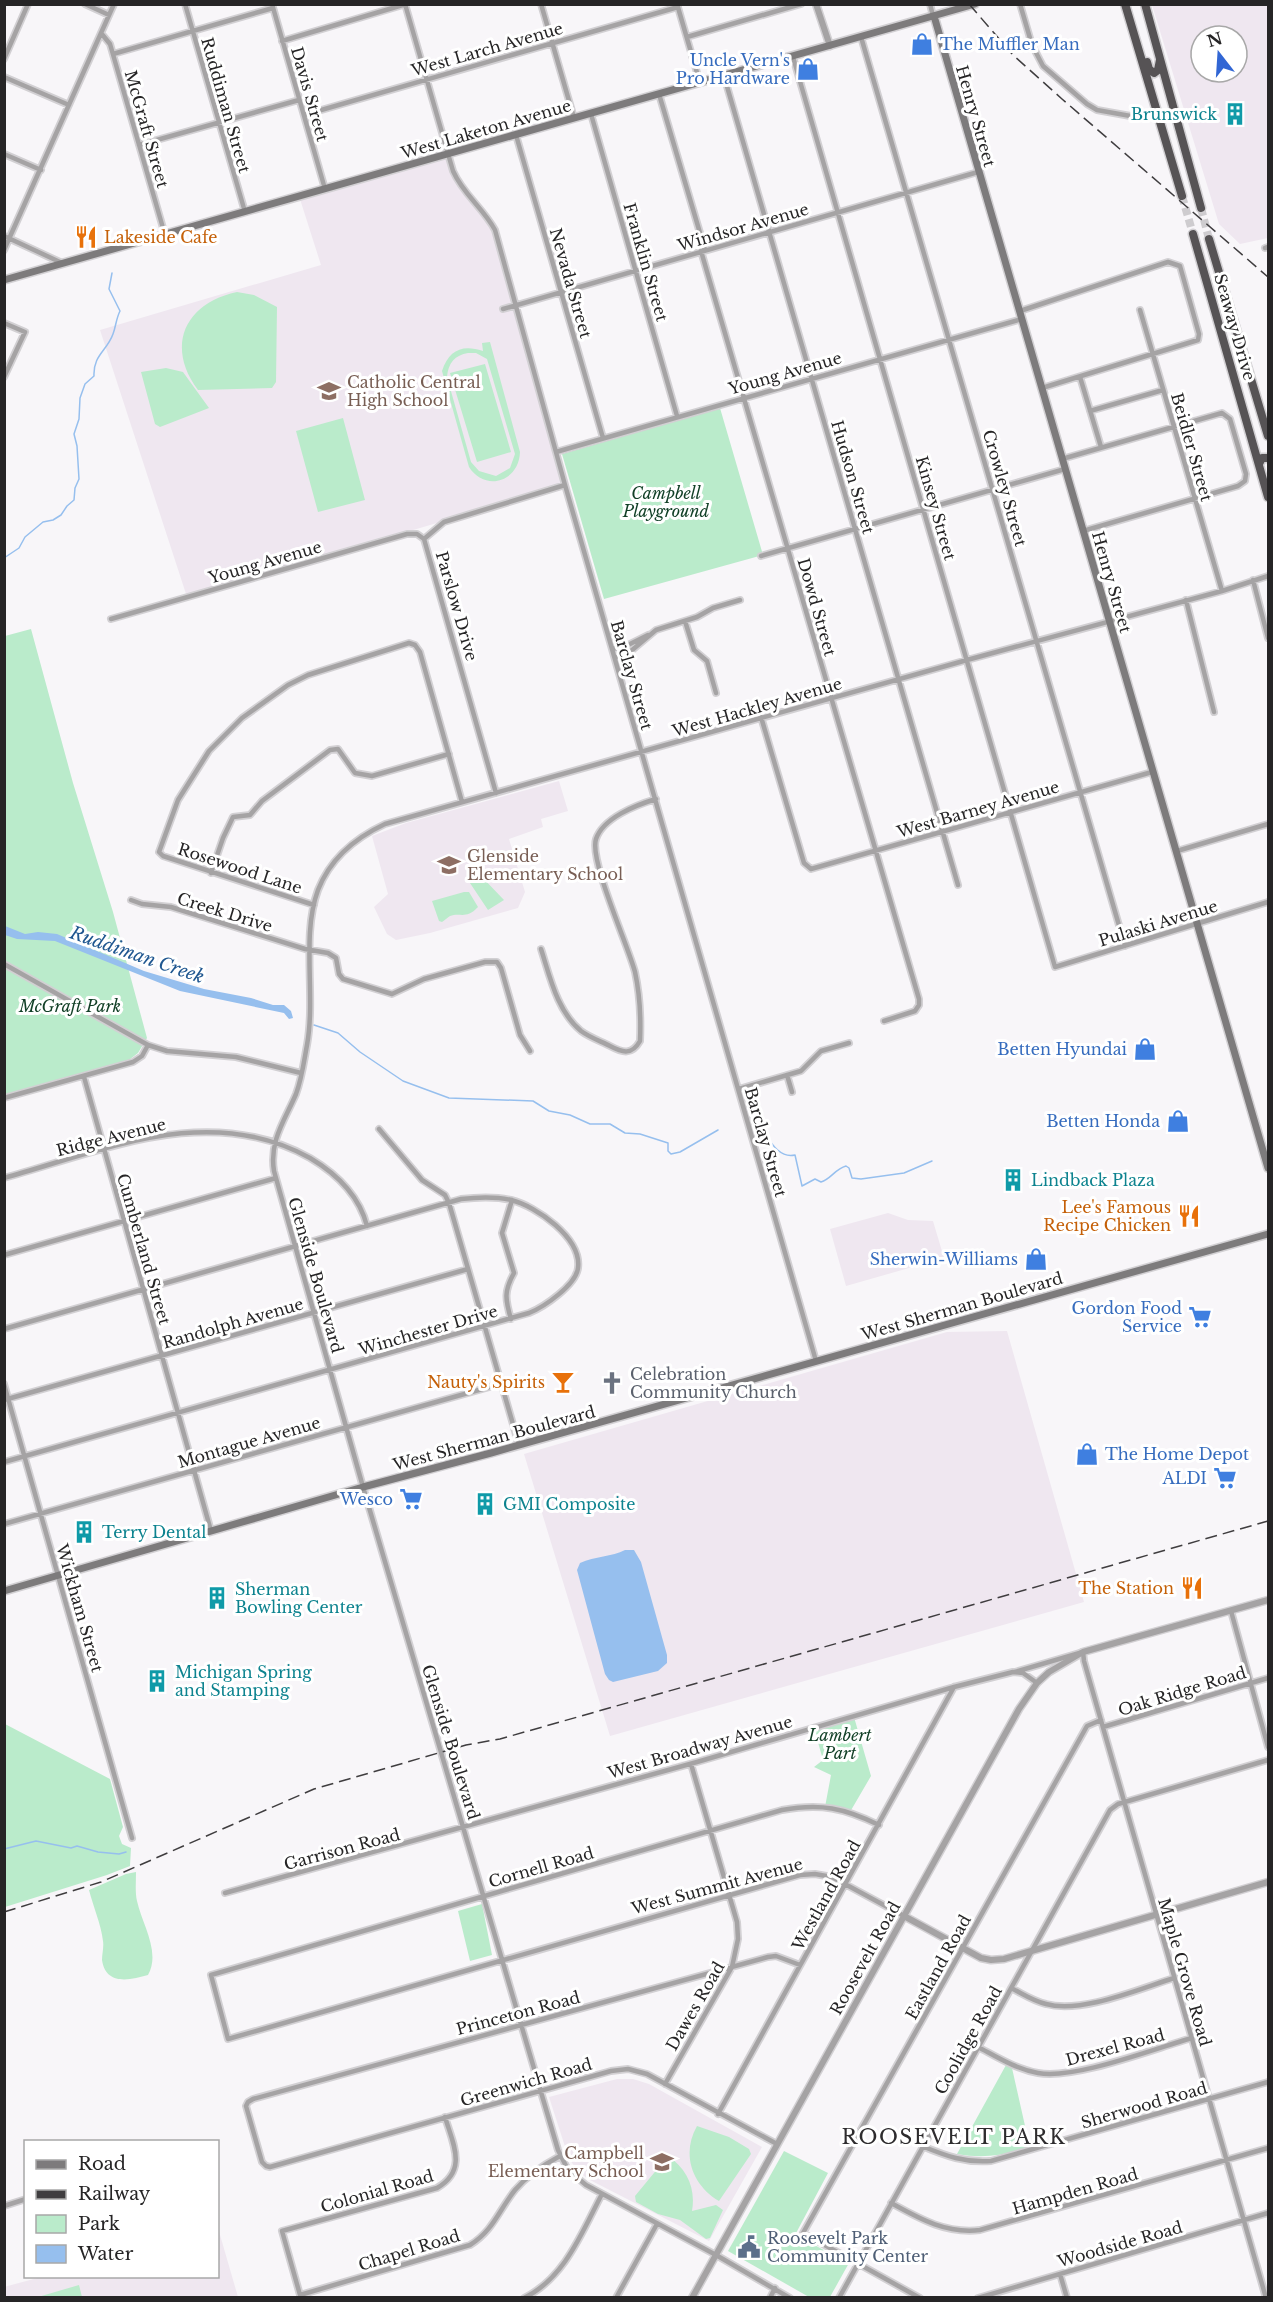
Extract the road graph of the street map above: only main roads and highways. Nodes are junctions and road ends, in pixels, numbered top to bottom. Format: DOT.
graph roads {
  1 [pos="975,4"];
  2 [pos="1127,4"];
  3 [pos="1145,4"];
  4 [pos="933,16"];
  5 [pos="1160,57"];
  6 [pos="1182,196"];
  7 [pos="1201,208"];
  8 [pos="1193,234"];
  9 [pos="1209,238"];
  10 [pos="4,280"];
  11 [pos="1269,436"];
  12 [pos="1269,458"];
  13 [pos="1259,464"];
  14 [pos="1269,497"];
  15 [pos="1269,1168"];
  16 [pos="1269,1234"];
  17 [pos="4,1591"];
  1 -- 4 [label="main road, West Laketon Avenue"];
  2 -- 5 [label="highway"];
  2 -- 6 [label="highway"];
  3 -- 5 [label="highway"];
  4 -- 10 [label="main road, West Laketon Avenue"];
  4 -- 15 [label="main road, Henry Street"];
  5 -- 7 [label="highway"];
  8 -- 13 [label="highway, Seaway Drive"];
  9 -- 11 [label="highway, Seaway Drive"];
  12 -- 13 [label="highway"];
  13 -- 14 [label="highway, Seaway Drive"];
  16 -- 17 [label="main road, West Sherman Boulevard"];
}
